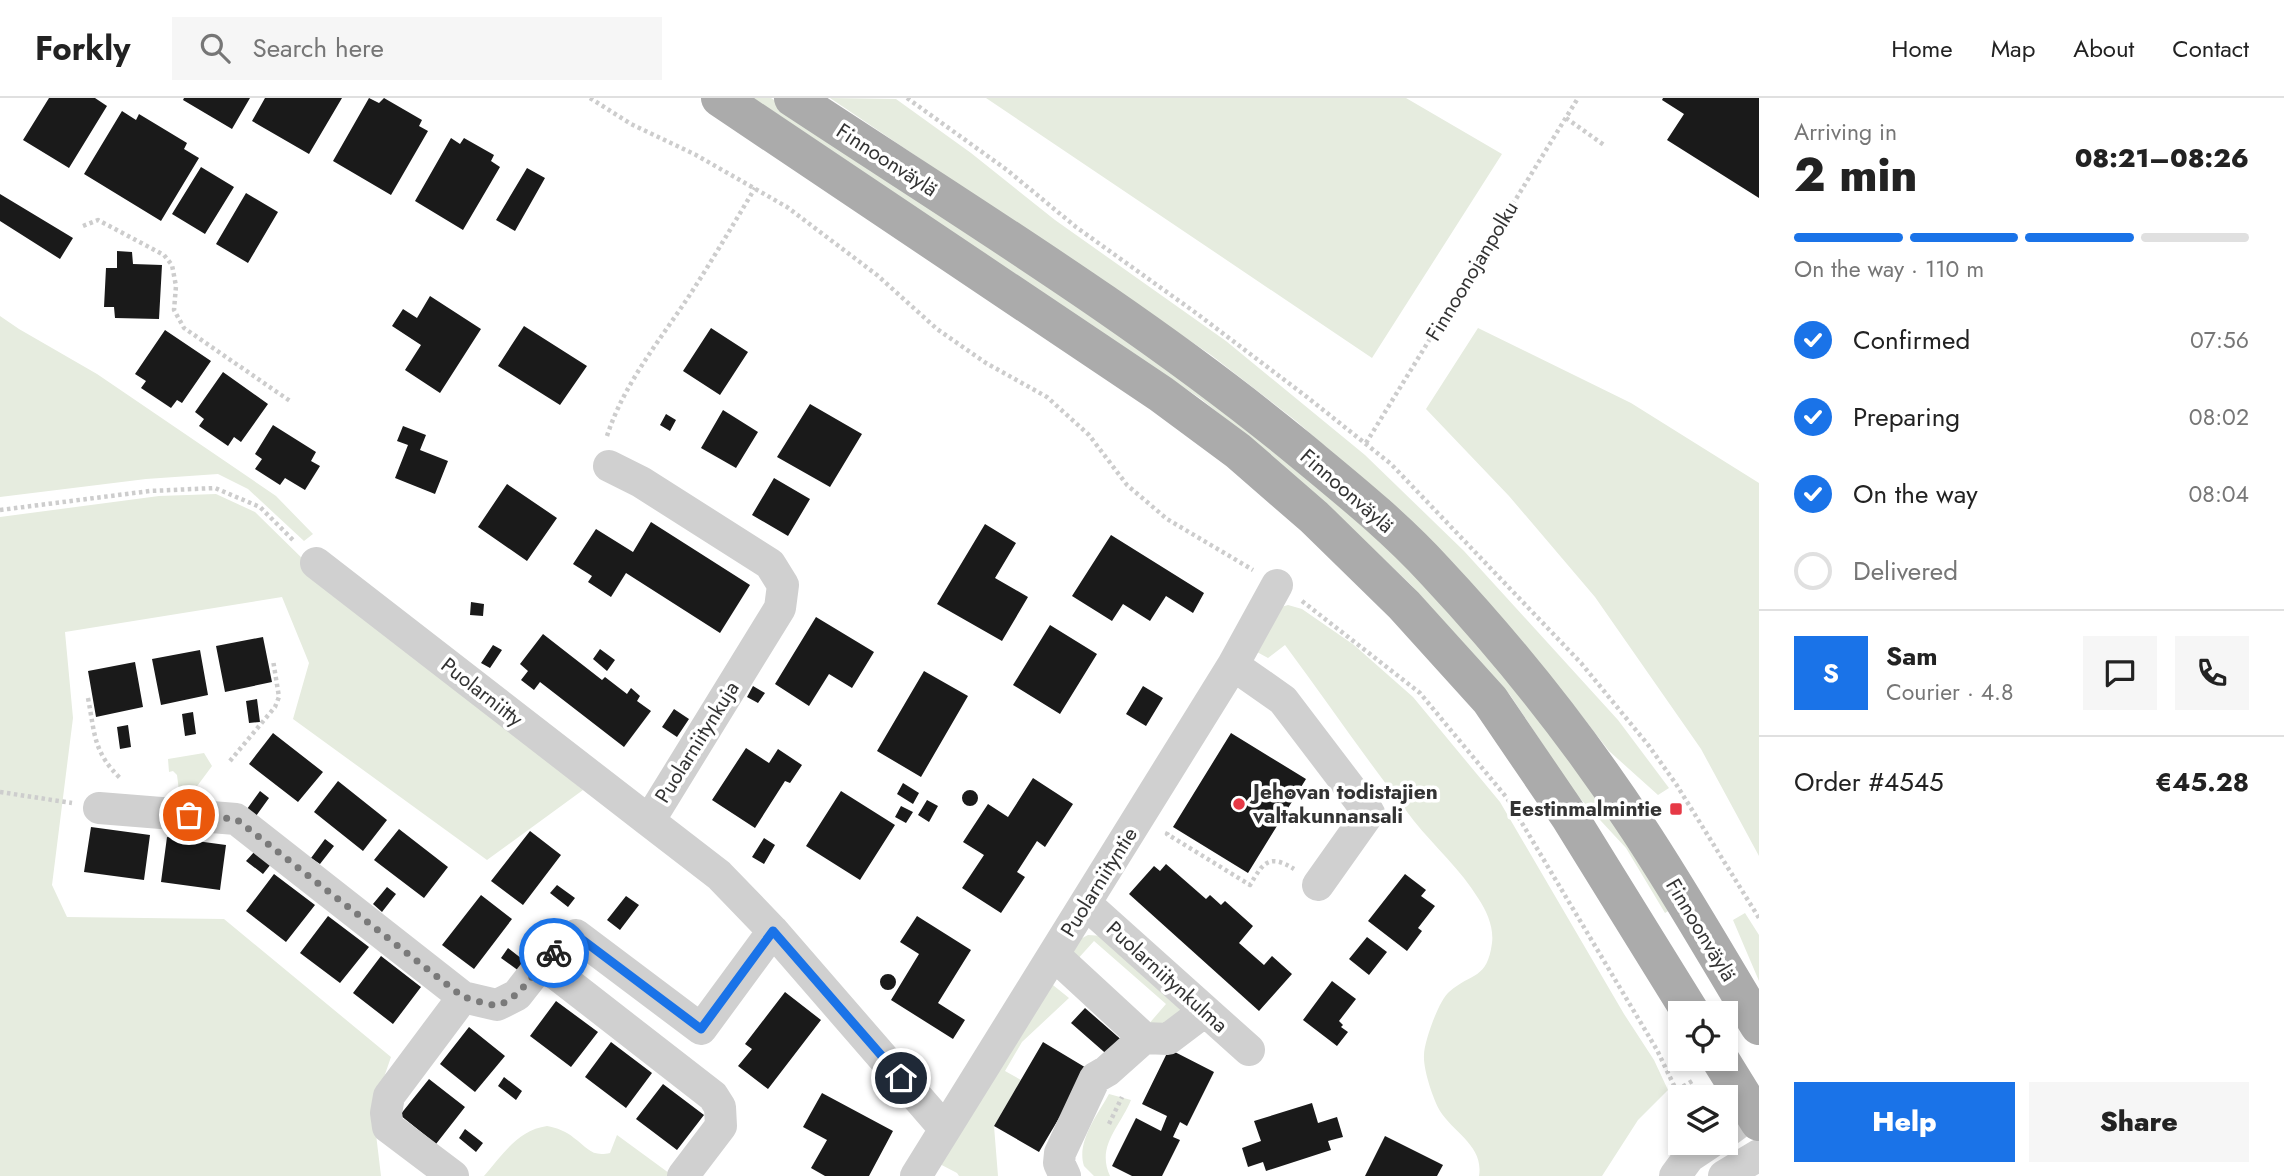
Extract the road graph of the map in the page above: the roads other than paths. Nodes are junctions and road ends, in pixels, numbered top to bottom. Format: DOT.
graph roads {
  1 [pos="720,98"];
  2 [pos="793,98"];
  3 [pos="609,466"];
  4 [pos="316,562"];
  5 [pos="1277,585"];
  6 [pos="1233,665"];
  7 [pos="99,808"];
  8 [pos="649,821"];
  9 [pos="1318,885"];
  10 [pos="1086,904"];
  11 [pos="773,931"];
  12 [pos="1054,955"];
  13 [pos="542,963"];
  14 [pos="463,997"];
  15 [pos="1684,1001"];
  16 [pos="1205,1011"];
  17 [pos="1759,1026"];
  18 [pos="1144,1038"];
  19 [pos="1249,1050"];
  20 [pos="1726,1071"];
  21 [pos="1749,1118"];
  22 [pos="944,1128"];
  23 [pos="1692,1155"];
  24 [pos="1759,1156"];
  25 [pos="453,1176"];
  26 [pos="683,1176"];
  27 [pos="916,1176"];
  28 [pos="1065,1176"];
  29 [pos="1675,1176"];
  30 [pos="1724,1176"];
  1 -- 15 [label="main road, Finnoonväylä"];
  2 -- 17 [label="main road, Finnoonväylä"];
  3 -- 8 [label="street, Puolarniitynkuja"];
  4 -- 8 [label="street, Puolarniitty"];
  5 -- 6 [label="street, Puolarniityntie"];
  6 -- 9 [label="street"];
  6 -- 10 [label="street, Puolarniityntie"];
  7 -- 14 [label="street"];
  8 -- 11 [label="street, Puolarniitynkuja"];
  10 -- 12 [label="street, Puolarniityntie"];
  10 -- 16 [label="street, Puolarniitynkulma"];
  11 -- 13 [label="street"];
  11 -- 22 [label="street, Puolarniitynkuja"];
  12 -- 18 [label="street"];
  12 -- 22 [label="street, Puolarniityntie"];
  13 -- 14 [label="street"];
  13 -- 26 [label="street"];
  14 -- 25 [label="street"];
  16 -- 18 [label="street"];
  16 -- 19 [label="street, Puolarniitynkulma"];
  18 -- 28 [label="street"];
  20 -- 21 [label="main road"];
  22 -- 27 [label="street, Puolarniityntie"];
  23 -- 29 [label="street"];
  24 -- 30 [label="street"];
}
